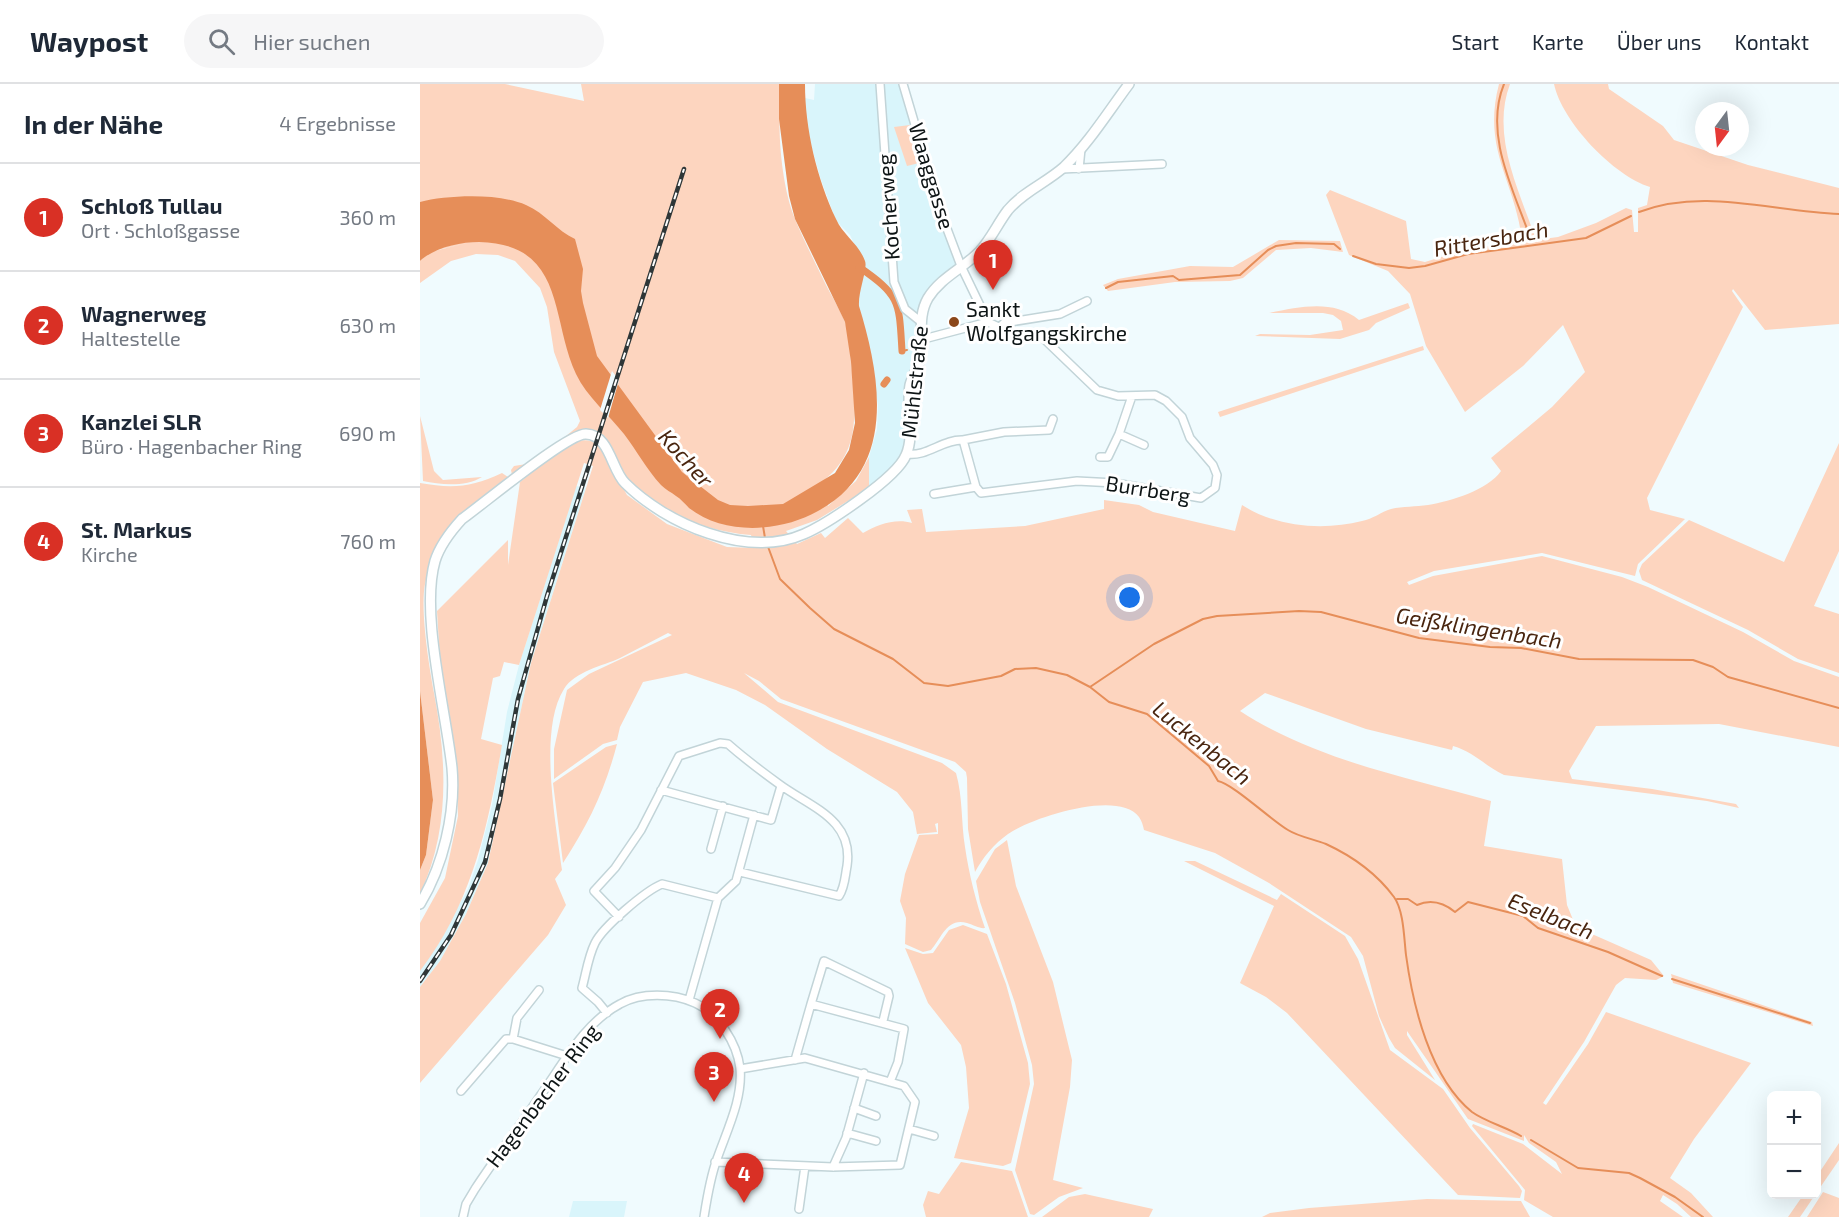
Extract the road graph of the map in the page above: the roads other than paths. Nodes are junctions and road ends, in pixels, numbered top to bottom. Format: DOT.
graph roads {
  1 [pos="880,84"];
  2 [pos="903,84"];
  3 [pos="1129,84"];
  4 [pos="1081,149"];
  5 [pos="1162,164"];
  6 [pos="1062,169"];
  7 [pos="1079,169"];
  8 [pos="961,266"];
  9 [pos="1087,301"];
  10 [pos="920,321"];
  11 [pos="988,322"];
  12 [pos="1000,327"];
  13 [pos="920,340"];
  14 [pos="1132,396"];
  15 [pos="1053,419"];
  16 [pos="1119,434"];
  17 [pos="963,440"];
  18 [pos="1143,445"];
  19 [pos="907,454"];
  20 [pos="1100,457"];
  21 [pos="976,488"];
  22 [pos="934,494"];
  23 [pos="781,786"];
  24 [pos="661,790"];
  25 [pos="723,806"];
  26 [pos="754,816"];
  27 [pos="711,849"];
  28 [pos="740,872"];
  29 [pos="718,898"];
  30 [pos="420,904"];
  31 [pos="619,917"];
  32 [pos="539,990"];
  33 [pos="689,1000"];
  34 [pos="811,1004"];
  35 [pos="607,1013"];
  36 [pos="883,1022"];
  37 [pos="513,1039"];
  38 [pos="567,1056"];
  39 [pos="795,1060"];
  40 [pos="740,1069"];
  41 [pos="864,1073"];
  42 [pos="890,1082"];
  43 [pos="461,1091"];
  44 [pos="854,1108"];
  45 [pos="876,1116"];
  46 [pos="909,1129"];
  47 [pos="847,1133"];
  48 [pos="934,1136"];
  49 [pos="876,1141"];
  50 [pos="716,1162"];
  51 [pos="805,1166"];
  52 [pos="833,1167"];
  53 [pos="799,1209"];
  54 [pos="463,1217"];
  55 [pos="704,1217"];
  1 -- 10 [label="street, Kocherweg"];
  2 -- 8 [label="street, Waaggasse"];
  3 -- 4 [label="street, Mühlstraße"];
  4 -- 6 [label="street, Mühlstraße"];
  4 -- 7 [label="street"];
  5 -- 7 [label="street"];
  6 -- 7 [label="street"];
  6 -- 8 [label="street, Mühlstraße"];
  8 -- 10 [label="street, Mühlstraße"];
  8 -- 11 [label="street, Waaggasse"];
  9 -- 12 [label="street"];
  10 -- 13 [label="street, Mühlstraße"];
  11 -- 12 [label="street"];
  11 -- 13 [label="street"];
  12 -- 14 [label="street, Burrberg"];
  13 -- 19 [label="street, Mühlstraße"];
  14 -- 16 [label="street, Burrberg"];
  14 -- 21 [label="street, Burrberg"];
  15 -- 17 [label="street"];
  16 -- 18 [label="street, Burrberg"];
  16 -- 20 [label="street, Burrberg"];
  17 -- 19 [label="street"];
  17 -- 21 [label="street"];
  19 -- 30 [label="street, Mühlstraße"];
  21 -- 22 [label="street, Burrberg"];
  23 -- 24 [label="street"];
  23 -- 26 [label="street"];
  23 -- 28 [label="street"];
  24 -- 25 [label="street"];
  24 -- 31 [label="street"];
  25 -- 26 [label="street"];
  25 -- 27 [label="street"];
  26 -- 28 [label="street"];
  28 -- 29 [label="street"];
  29 -- 31 [label="street"];
  29 -- 33 [label="street"];
  31 -- 35 [label="street"];
  32 -- 37 [label="street"];
  33 -- 35 [label="street, Hagenbacher Ring"];
  33 -- 40 [label="street, Hagenbacher Ring"];
  34 -- 36 [label="street"];
  34 -- 36 [label="street"];
  34 -- 39 [label="street"];
  35 -- 38 [label="street, Hagenbacher Ring"];
  36 -- 42 [label="street"];
  37 -- 38 [label="street"];
  37 -- 43 [label="street"];
  38 -- 54 [label="street, Hagenbacher Ring"];
  39 -- 40 [label="street"];
  39 -- 41 [label="street"];
  40 -- 50 [label="street, Hagenbacher Ring"];
  41 -- 42 [label="street"];
  41 -- 44 [label="street"];
  42 -- 46 [label="street"];
  44 -- 45 [label="street"];
  44 -- 47 [label="street"];
  46 -- 48 [label="street"];
  46 -- 52 [label="street"];
  47 -- 49 [label="street"];
  47 -- 52 [label="street"];
  50 -- 51 [label="street"];
  50 -- 55 [label="street, Hagenbacher Ring"];
  51 -- 52 [label="street"];
  51 -- 53 [label="street"];
}
